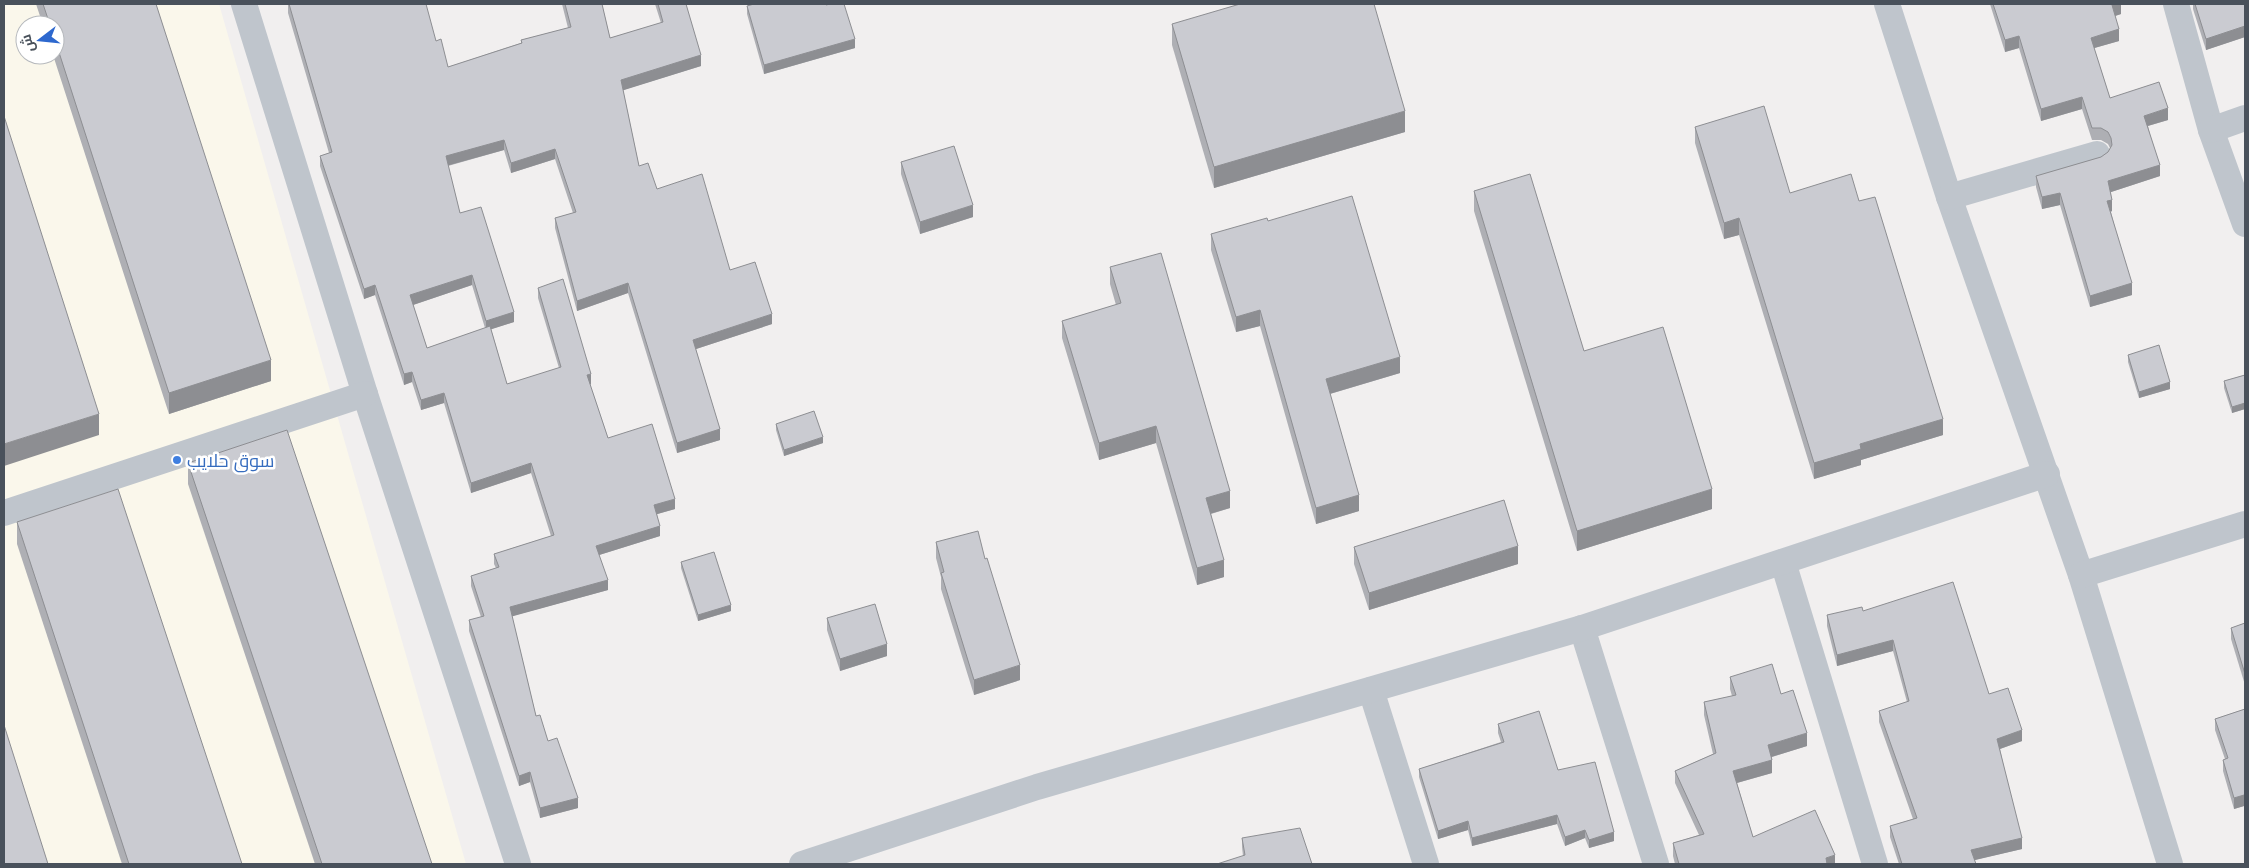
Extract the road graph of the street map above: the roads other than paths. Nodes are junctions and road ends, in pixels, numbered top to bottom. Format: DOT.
graph roads {
  1 [pos="244,4"];
  2 [pos="1887,4"];
  3 [pos="2176,4"];
  4 [pos="2245,118"];
  5 [pos="2211,130"];
  6 [pos="2097,154"];
  7 [pos="1949,197"];
  8 [pos="2245,224"];
  9 [pos="365,394"];
  10 [pos="2047,474"];
  11 [pos="4,512"];
  12 [pos="2245,524"];
  13 [pos="1784,562"];
  14 [pos="2081,575"];
  15 [pos="1582,628"];
  16 [pos="1372,690"];
  17 [pos="518,864"];
  18 [pos="802,864"];
  19 [pos="1426,864"];
  20 [pos="1656,864"];
  21 [pos="1875,864"];
  22 [pos="2170,864"];
  1 -- 9 [label="street"];
  2 -- 7 [label="street"];
  3 -- 5 [label="street"];
  4 -- 5 [label="street"];
  5 -- 8 [label="street"];
  6 -- 7 [label="street"];
  7 -- 10 [label="street"];
  9 -- 11 [label="street"];
  9 -- 17 [label="street"];
  10 -- 13 [label="street"];
  10 -- 14 [label="street"];
  12 -- 14 [label="street"];
  13 -- 15 [label="street"];
  13 -- 21 [label="street"];
  14 -- 22 [label="street"];
  15 -- 16 [label="street"];
  15 -- 20 [label="street"];
  16 -- 18 [label="street"];
  16 -- 19 [label="street"];
}
